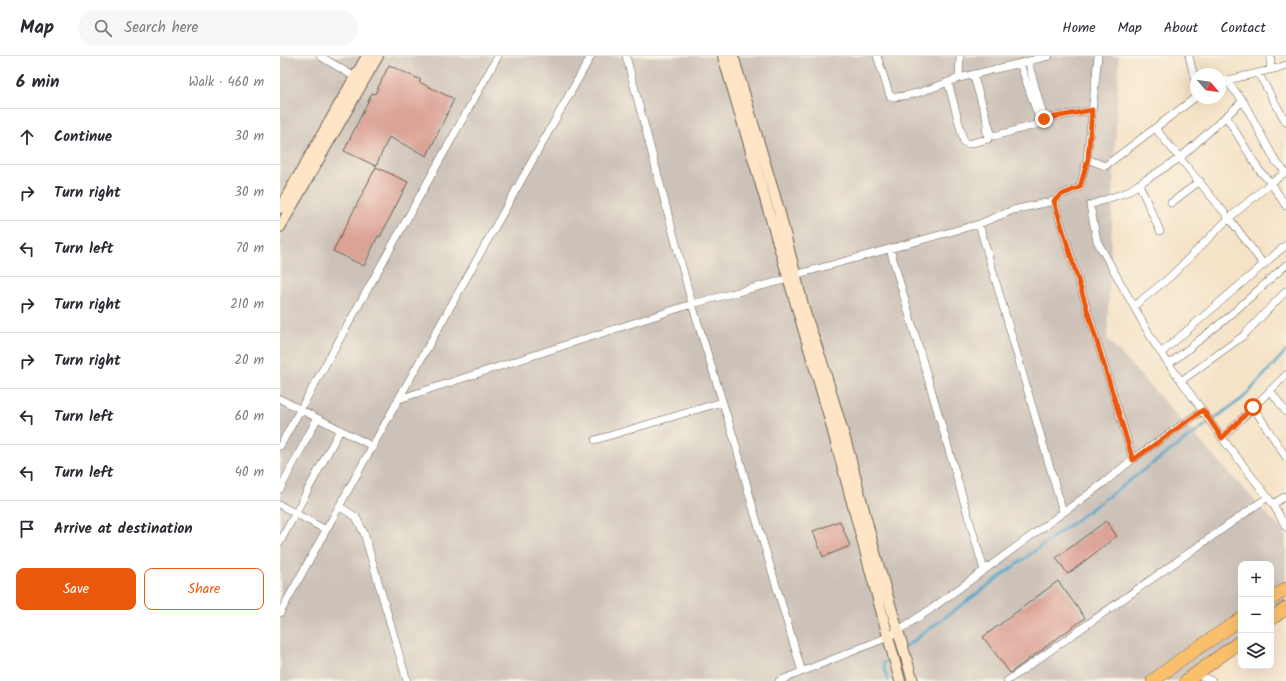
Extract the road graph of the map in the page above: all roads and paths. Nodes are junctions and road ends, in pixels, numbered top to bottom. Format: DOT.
graph roads {
  1 [pos="320,56"];
  2 [pos="367,56"];
  3 [pos="378,56"];
  4 [pos="498,56"];
  5 [pos="592,56"];
  6 [pos="626,56"];
  7 [pos="723,56"];
  8 [pos="733,56"];
  9 [pos="877,56"];
  10 [pos="960,56"];
  11 [pos="1049,56"];
  12 [pos="1098,56"];
  13 [pos="1189,56"];
  14 [pos="1271,56"];
  15 [pos="1028,61"];
  16 [pos="1020,63"];
  17 [pos="1192,68"];
  18 [pos="1285,68"];
  19 [pos="1270,70"];
  20 [pos="1258,73"];
  21 [pos="971,75"];
  22 [pos="959,78"];
  23 [pos="359,80"];
  24 [pos="1226,80"];
  25 [pos="948,82"];
  26 [pos="1226,84"];
  27 [pos="1190,101"];
  28 [pos="1243,101"];
  29 [pos="1092,110"];
  30 [pos="1226,116"];
  31 [pos="1286,122"];
  32 [pos="1155,128"];
  33 [pos="1180,158"];
  34 [pos="1088,159"];
  35 [pos="1286,172"];
  36 [pos="1200,182"];
  37 [pos="1271,183"];
  38 [pos="1140,184"];
  39 [pos="1054,201"];
  40 [pos="1170,203"];
  41 [pos="1286,206"];
  42 [pos="280,208"];
  43 [pos="1229,218"];
  44 [pos="979,224"];
  45 [pos="280,227"];
  46 [pos="1160,231"];
  47 [pos="1286,245"];
  48 [pos="890,249"];
  49 [pos="1264,264"];
  50 [pos="1286,265"];
  51 [pos="792,277"];
  52 [pos="1286,291"];
  53 [pos="692,304"];
  54 [pos="1134,306"];
  55 [pos="1162,353"];
  56 [pos="1169,364"];
  57 [pos="1286,375"];
  58 [pos="1181,380"];
  59 [pos="1270,390"];
  60 [pos="280,399"];
  61 [pos="399,399"];
  62 [pos="722,402"];
  63 [pos="1253,407"];
  64 [pos="300,410"];
  65 [pos="1203,410"];
  66 [pos="1286,412"];
  67 [pos="317,419"];
  68 [pos="340,430"];
  69 [pos="1222,438"];
  70 [pos="595,440"];
  71 [pos="280,446"];
  72 [pos="372,446"];
  73 [pos="1286,457"];
  74 [pos="1133,460"];
  75 [pos="280,489"];
  76 [pos="1286,496"];
  77 [pos="1268,497"];
  78 [pos="1273,504"];
  79 [pos="280,505"];
  80 [pos="339,506"];
  81 [pos="1063,512"];
  82 [pos="295,513"];
  83 [pos="1286,527"];
  84 [pos="326,530"];
  85 [pos="280,542"];
  86 [pos="984,570"];
  87 [pos="1286,589"];
  88 [pos="1274,597"];
  89 [pos="282,603"];
  90 [pos="1286,608"];
  91 [pos="280,613"];
  92 [pos="1274,617"];
  93 [pos="1238,621"];
  94 [pos="898,630"];
  95 [pos="888,637"];
  96 [pos="1238,643"];
  97 [pos="802,672"];
  98 [pos="1191,677"];
  99 [pos="407,681"];
  100 [pos="779,681"];
  101 [pos="900,681"];
  102 [pos="913,681"];
  103 [pos="1007,681"];
  104 [pos="1153,681"];
  105 [pos="1212,681"];
  1 -- 23 [label="street"];
  2 -- 23 [label="street"];
  3 -- 23 [label="street"];
  4 -- 64 [label="street"];
  5 -- 61 [label="street"];
  6 -- 53 [label="street"];
  7 -- 51 [label="street"];
  8 -- 51 [label="street"];
  9 -- 25 [label="street"];
  10 -- 22 [label="street"];
  11 -- 15 [label="street"];
  12 -- 29 [label="street"];
  13 -- 17 [label="street"];
  14 -- 19 [label="street"];
  15 -- 16 [label="street"];
  15 -- 29 [label="street"];
  16 -- 21 [label="street"];
  16 -- 21 [label="street"];
  18 -- 19 [label="street"];
  19 -- 20 [label="street"];
  20 -- 24 [label="street"];
  20 -- 31 [label="street"];
  21 -- 22 [label="street"];
  21 -- 25 [label="street"];
  22 -- 25 [label="street"];
  23 -- 42 [label="street"];
  23 -- 45 [label="street"];
  26 -- 28 [label="street"];
  27 -- 32 [label="street"];
  28 -- 30 [label="street"];
  28 -- 35 [label="street"];
  29 -- 34 [label="street"];
  30 -- 33 [label="street"];
  30 -- 37 [label="street"];
  32 -- 33 [label="street"];
  32 -- 34 [label="street"];
  33 -- 36 [label="street"];
  33 -- 38 [label="street"];
  34 -- 39 [label="street"];
  35 -- 37 [label="street"];
  36 -- 40 [label="street"];
  36 -- 43 [label="street"];
  37 -- 41 [label="street"];
  37 -- 43 [label="street"];
  38 -- 46 [label="street"];
  38 -- 54 [label="street"];
  39 -- 44 [label="street"];
  39 -- 74 [label="street"];
  43 -- 49 [label="street"];
  43 -- 54 [label="street"];
  44 -- 48 [label="street"];
  44 -- 81 [label="street"];
  47 -- 49 [label="street"];
  48 -- 51 [label="street"];
  48 -- 86 [label="street"];
  49 -- 55 [label="street"];
  50 -- 56 [label="street"];
  51 -- 53 [label="street"];
  51 -- 94 [label="street"];
  51 -- 95 [label="street"];
  52 -- 58 [label="street"];
  53 -- 61 [label="street"];
  53 -- 62 [label="street"];
  54 -- 55 [label="street"];
  55 -- 56 [label="street"];
  56 -- 58 [label="street"];
  57 -- 59 [label="street"];
  58 -- 65 [label="street"];
  59 -- 63 [label="street"];
  59 -- 66 [label="street"];
  60 -- 64 [label="street"];
  61 -- 72 [label="street"];
  62 -- 70 [label="street"];
  62 -- 97 [label="street"];
  63 -- 69 [label="street"];
  63 -- 73 [label="street"];
  64 -- 67 [label="street"];
  64 -- 71 [label="street"];
  65 -- 69 [label="street"];
  65 -- 74 [label="street"];
  67 -- 68 [label="street"];
  67 -- 75 [label="street"];
  68 -- 72 [label="street"];
  68 -- 82 [label="street"];
  69 -- 77 [label="street"];
  72 -- 80 [label="street"];
  74 -- 81 [label="street"];
  76 -- 78 [label="street"];
  77 -- 78 [label="street"];
  77 -- 103 [label="street"];
  78 -- 83 [label="street"];
  79 -- 82 [label="street"];
  80 -- 84 [label="street"];
  80 -- 99 [label="street"];
  81 -- 86 [label="street"];
  82 -- 84 [label="street"];
  82 -- 85 [label="street"];
  84 -- 89 [label="street"];
  86 -- 94 [label="street"];
  87 -- 88 [label="highway"];
  89 -- 91 [label="street"];
  90 -- 92 [label="highway"];
  93 -- 104 [label="highway"];
  94 -- 95 [label="street"];
  94 -- 102 [label="street"];
  95 -- 97 [label="street"];
  95 -- 101 [label="street"];
  96 -- 98 [label="highway"];
  97 -- 100 [label="street"];
  98 -- 105 [label="street"];
}
